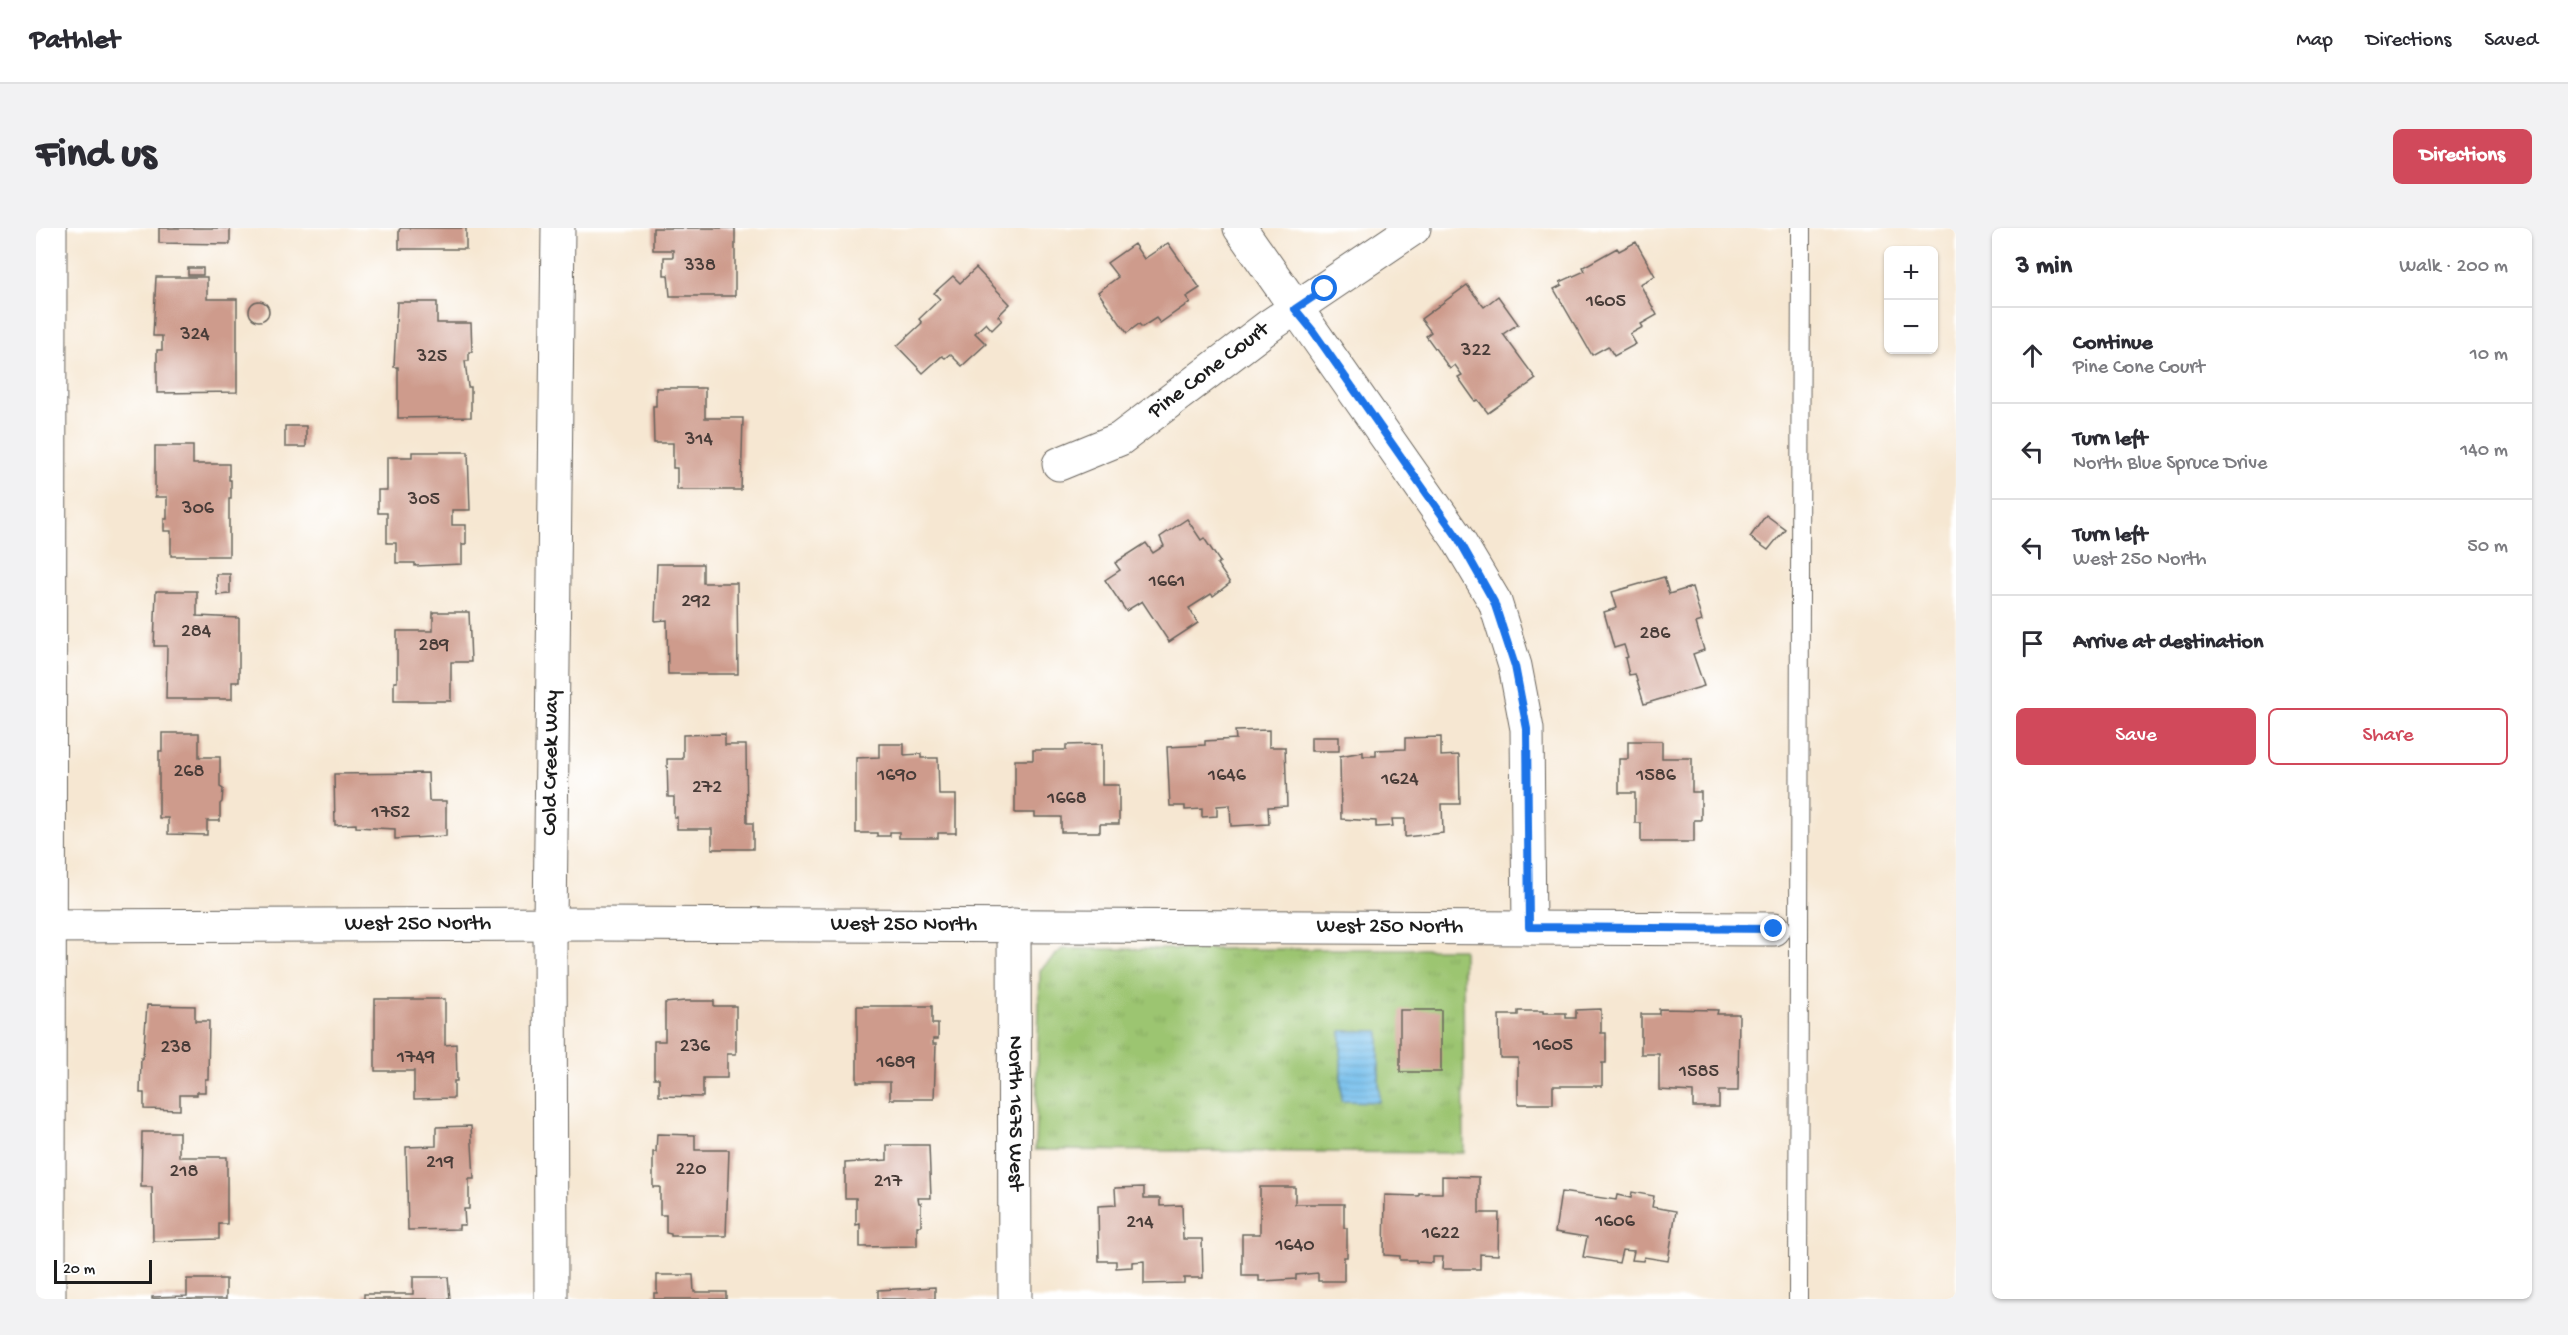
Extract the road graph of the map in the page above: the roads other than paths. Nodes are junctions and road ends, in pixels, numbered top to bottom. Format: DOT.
graph roads {
  1 [pos="50,228"];
  2 [pos="558,228"];
  3 [pos="1240,228"];
  4 [pos="1414,228"];
  5 [pos="1801,228"];
  6 [pos="1295,309"];
  7 [pos="1059,464"];
  8 [pos="550,924"];
  9 [pos="1014,925"];
  10 [pos="42,926"];
  11 [pos="1529,927"];
  12 [pos="1774,929"];
  13 [pos="49,1299"];
  14 [pos="551,1299"];
  15 [pos="1015,1299"];
  16 [pos="1798,1299"];
  1 -- 10 [label="street"];
  2 -- 8 [label="street, Cold Creek Way"];
  3 -- 6 [label="street"];
  4 -- 6 [label="street, Pine Cone Court"];
  5 -- 16 [label="lane"];
  6 -- 7 [label="street, Pine Cone Court"];
  6 -- 11 [label="street"];
  8 -- 9 [label="street, West 250 North"];
  8 -- 10 [label="street, West 250 North"];
  8 -- 14 [label="street, Cold Creek Way"];
  9 -- 11 [label="street, West 250 North"];
  9 -- 15 [label="street, North 1675 West"];
  10 -- 13 [label="street"];
  11 -- 12 [label="street, West 250 North"];
}
